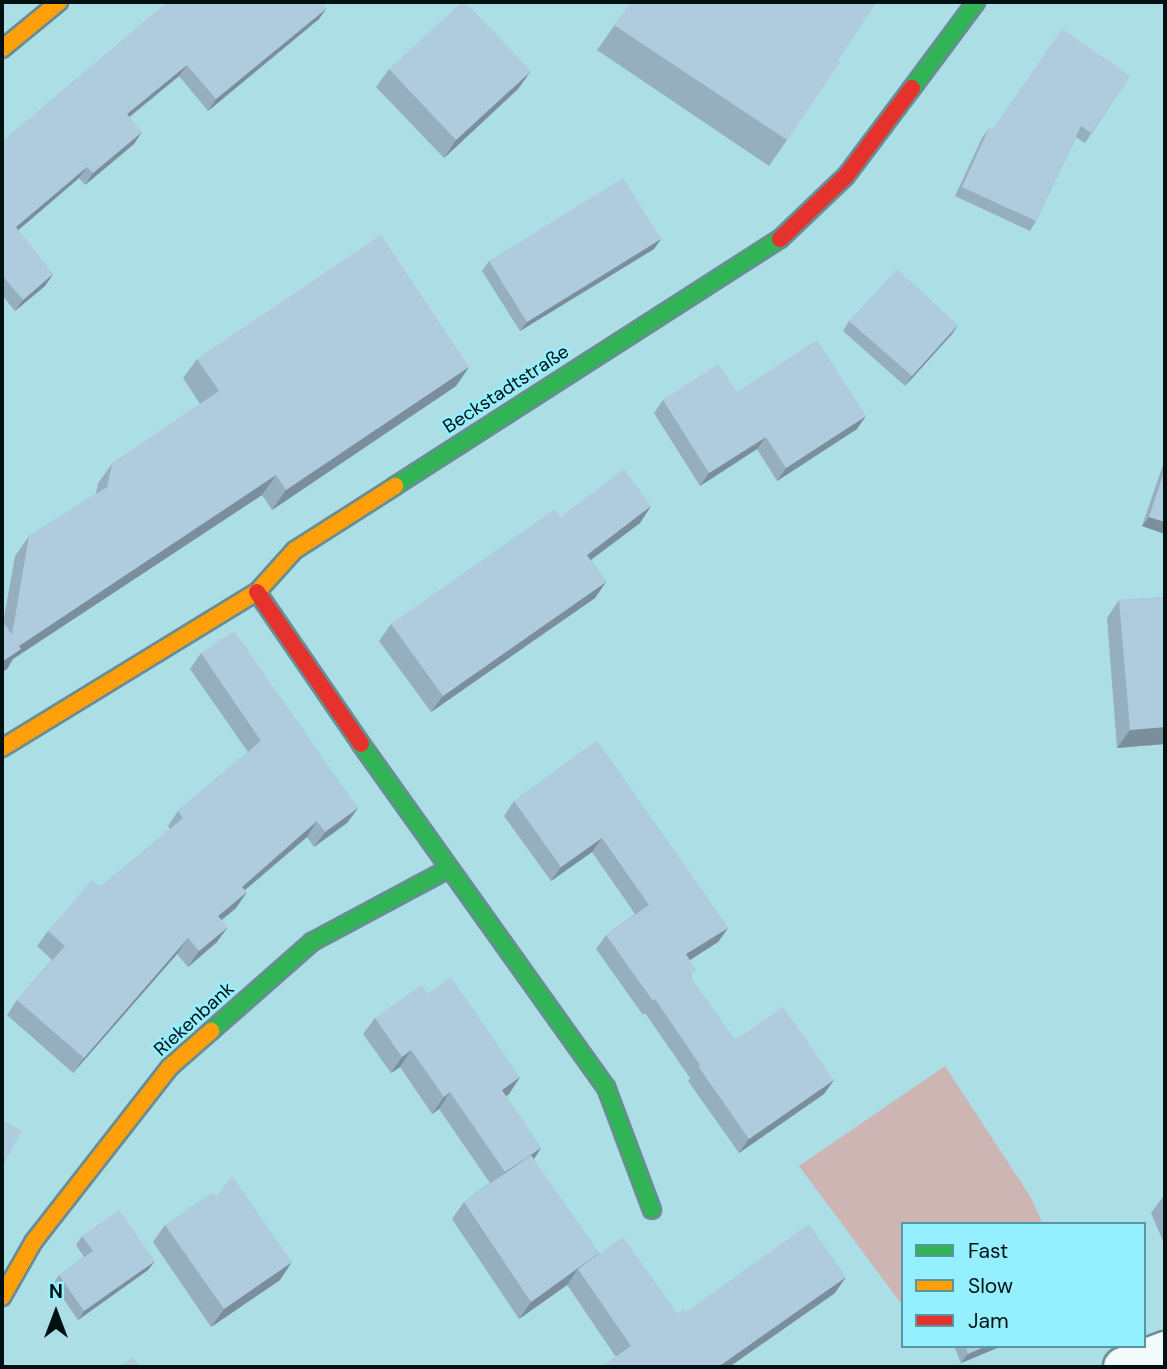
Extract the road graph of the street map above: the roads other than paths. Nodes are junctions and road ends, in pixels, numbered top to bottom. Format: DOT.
graph roads {
  1 [pos="59,2"];
  2 [pos="976,2"];
  3 [pos="2,49"];
  4 [pos="257,593"];
  5 [pos="2,748"];
  6 [pos="448,869"];
  7 [pos="652,1210"];
  8 [pos="2,1297"];
  9 [pos="1165,1351"];
  10 [pos="1123,1367"];
  1 -- 3 [label="street"];
  2 -- 4 [label="street, Beckstadtstraße"];
  4 -- 5 [label="street, Beckstadtstraße"];
  4 -- 6 [label="street"];
  6 -- 7 [label="street"];
  6 -- 8 [label="street, Riekenbank"];
  9 -- 10 [label="street"];
}
